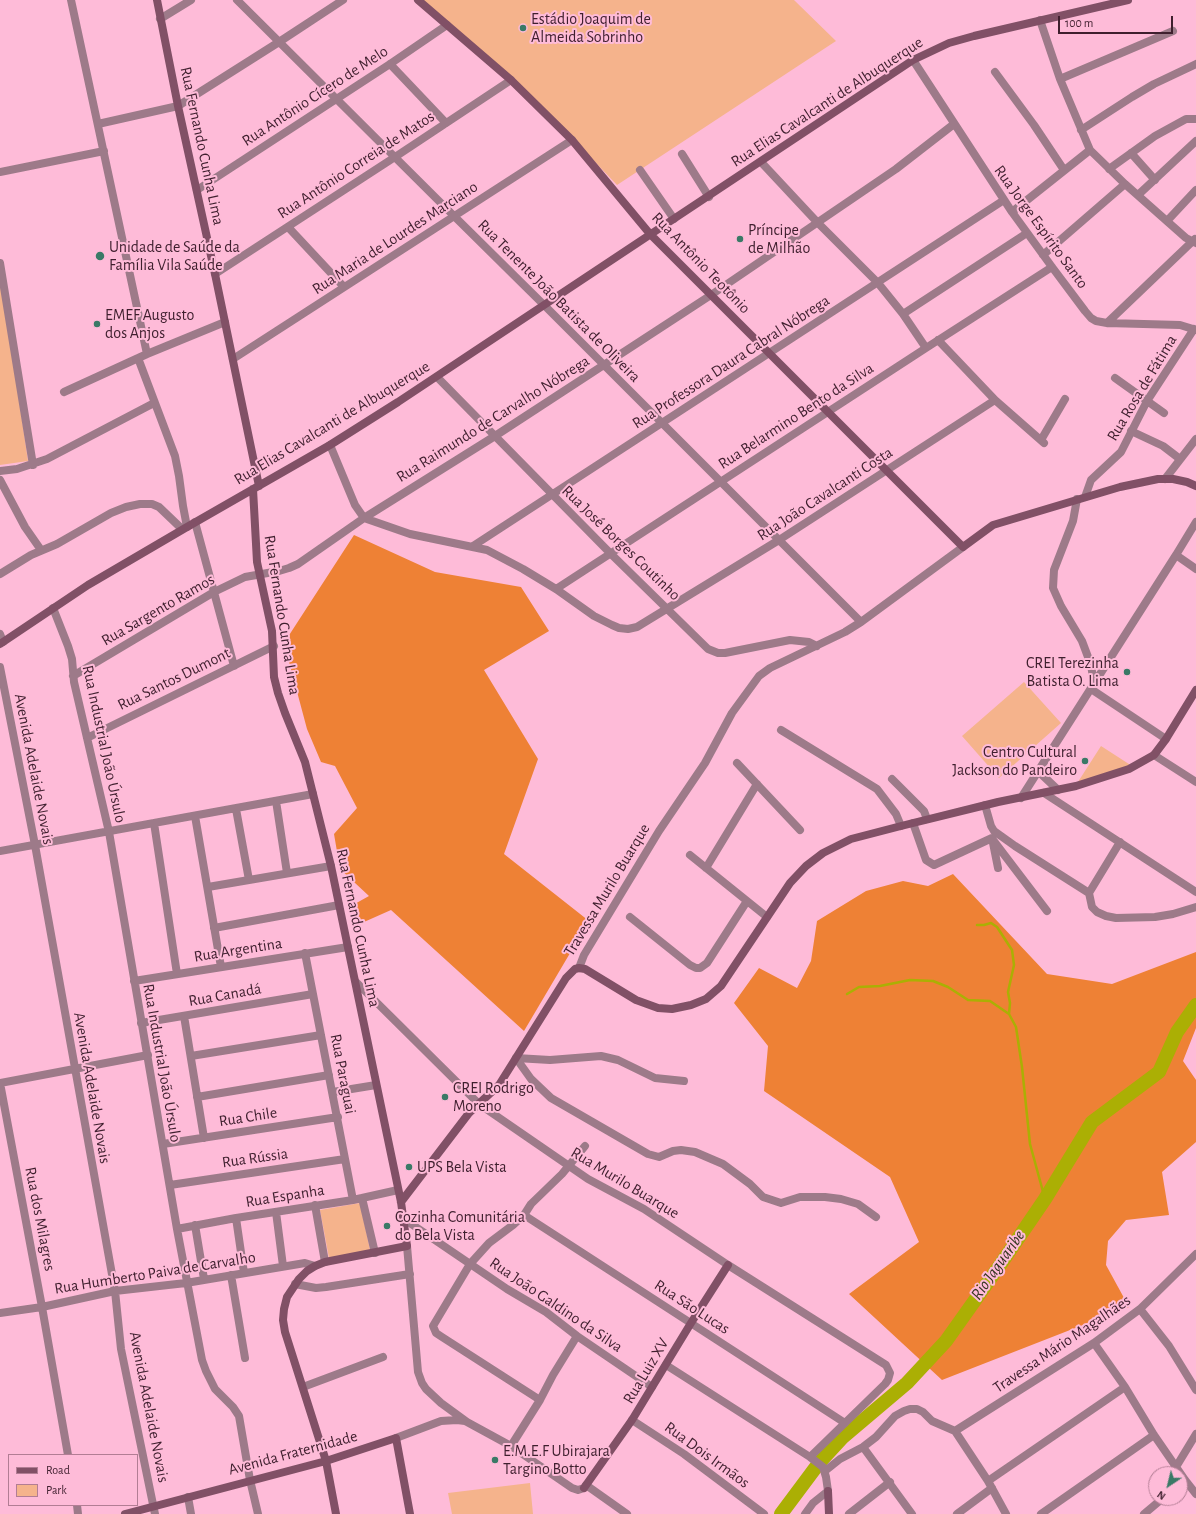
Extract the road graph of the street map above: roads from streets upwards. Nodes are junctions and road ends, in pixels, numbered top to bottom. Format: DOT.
graph roads {
  1 [pos="71,0"];
  2 [pos="156,0"];
  3 [pos="191,0"];
  4 [pos="237,0"];
  5 [pos="343,0"];
  6 [pos="418,0"];
  7 [pos="1128,0"];
  8 [pos="160,19"];
  9 [pos="1040,20"];
  10 [pos="447,25"];
  11 [pos="1173,31"];
  12 [pos="279,42"];
  13 [pos="913,60"];
  14 [pos="390,64"];
  15 [pos="1196,64"];
  16 [pos="995,72"];
  17 [pos="1060,79"];
  18 [pos="511,80"];
  19 [pos="337,98"];
  20 [pos="178,106"];
  21 [pos="1196,119"];
  22 [pos="446,123"];
  23 [pos="98,124"];
  24 [pos="954,124"];
  25 [pos="1081,130"];
  26 [pos="572,140"];
  27 [pos="1196,141"];
  28 [pos="1090,150"];
  29 [pos="104,151"];
  30 [pos="1131,153"];
  31 [pos="682,154"];
  32 [pos="395,157"];
  33 [pos="761,162"];
  34 [pos="1109,169"];
  35 [pos="640,170"];
  36 [pos="1064,170"];
  37 [pos="0,172"];
  38 [pos="1155,180"];
  39 [pos="1125,184"];
  40 [pos="197,190"];
  41 [pos="1196,190"];
  42 [pos="1138,195"];
  43 [pos="709,197"];
  44 [pos="1004,200"];
  45 [pos="1012,212"];
  46 [pos="454,216"];
  47 [pos="674,219"];
  48 [pos="1167,221"];
  49 [pos="816,222"];
  50 [pos="288,227"];
  51 [pos="1027,233"];
  52 [pos="650,234"];
  53 [pos="1195,241"];
  54 [pos="1043,255"];
  55 [pos="0,263"];
  56 [pos="1052,267"];
  57 [pos="215,274"];
  58 [pos="878,283"];
  59 [pos="344,287"];
  60 [pos="711,295"];
  61 [pos="544,305"];
  62 [pos="903,314"];
  63 [pos="225,322"];
  64 [pos="1107,324"];
  65 [pos="1195,330"];
  66 [pos="938,340"];
  67 [pos="926,348"];
  68 [pos="147,354"];
  69 [pos="770,354"];
  70 [pos="138,358"];
  71 [pos="232,359"];
  72 [pos="604,365"];
  73 [pos="436,377"];
  74 [pos="1114,378"];
  75 [pos="64,392"];
  76 [pos="1065,399"];
  77 [pos="995,400"];
  78 [pos="1146,401"];
  79 [pos="154,403"];
  80 [pos="828,412"];
  81 [pos="1164,413"];
  82 [pos="662,424"];
  83 [pos="1131,431"];
  84 [pos="495,436"];
  85 [pos="1196,439"];
  86 [pos="330,445"];
  87 [pos="1180,460"];
  88 [pos="33,465"];
  89 [pos="0,471"];
  90 [pos="887,471"];
  91 [pos="1165,479"];
  92 [pos="0,480"];
  93 [pos="721,482"];
  94 [pos="1196,486"];
  95 [pos="256,487"];
  96 [pos="552,495"];
  97 [pos="1081,498"];
  98 [pos="364,518"];
  99 [pos="195,522"];
  100 [pos="1196,522"];
  101 [pos="184,528"];
  102 [pos="779,540"];
  103 [pos="473,546"];
  104 [pos="963,547"];
  105 [pos="41,550"];
  106 [pos="610,553"];
  107 [pos="1176,555"];
  108 [pos="1196,569"];
  109 [pos="0,574"];
  110 [pos="259,574"];
  111 [pos="556,589"];
  112 [pos="214,592"];
  113 [pos="667,607"];
  114 [pos="53,608"];
  115 [pos="862,622"];
  116 [pos="1,640"];
  117 [pos="274,646"];
  118 [pos="817,646"];
  119 [pos="234,666"];
  120 [pos="0,667"];
  121 [pos="73,676"];
  122 [pos="1092,686"];
  123 [pos="1196,690"];
  124 [pos="781,730"];
  125 [pos="87,738"];
  126 [pos="1166,739"];
  127 [pos="1154,755"];
  128 [pos="738,764"];
  129 [pos="1038,771"];
  130 [pos="892,779"];
  131 [pos="1196,782"];
  132 [pos="757,784"];
  133 [pos="1058,790"];
  134 [pos="313,794"];
  135 [pos="1044,794"];
  136 [pos="1021,798"];
  137 [pos="276,801"];
  138 [pos="985,805"];
  139 [pos="236,809"];
  140 [pos="195,816"];
  141 [pos="927,819"];
  142 [pos="913,822"];
  143 [pos="154,823"];
  144 [pos="901,826"];
  145 [pos="800,830"];
  146 [pos="109,832"];
  147 [pos="993,835"];
  148 [pos="1120,842"];
  149 [pos="36,844"];
  150 [pos="0,852"];
  151 [pos="690,855"];
  152 [pos="331,866"];
  153 [pos="706,868"];
  154 [pos="998,868"];
  155 [pos="287,873"];
  156 [pos="249,880"];
  157 [pos="208,887"];
  158 [pos="1196,892"];
  159 [pos="1089,893"];
  160 [pos="747,901"];
  161 [pos="339,905"];
  162 [pos="1196,907"];
  163 [pos="1048,910"];
  164 [pos="630,917"];
  165 [pos="767,917"];
  166 [pos="214,928"];
  167 [pos="348,947"];
  168 [pos="305,954"];
  169 [pos="221,967"];
  170 [pos="579,968"];
  171 [pos="177,974"];
  172 [pos="134,981"];
  173 [pos="356,982"];
  174 [pos="313,994"];
  175 [pos="184,1016"];
  176 [pos="141,1023"];
  177 [pos="321,1035"];
  178 [pos="148,1055"];
  179 [pos="191,1056"];
  180 [pos="516,1058"];
  181 [pos="74,1069"];
  182 [pos="329,1076"];
  183 [pos="684,1081"];
  184 [pos="0,1083"];
  185 [pos="376,1085"];
  186 [pos="333,1092"];
  187 [pos="197,1097"];
  188 [pos="479,1104"];
  189 [pos="338,1117"];
  190 [pos="204,1138"];
  191 [pos="163,1144"];
  192 [pos="585,1146"];
  193 [pos="345,1159"];
  194 [pos="569,1166"];
  195 [pos="170,1185"];
  196 [pos="398,1190"];
  197 [pos="357,1199"];
  198 [pos="401,1202"];
  199 [pos="315,1205"];
  200 [pos="276,1212"];
  201 [pos="524,1215"];
  202 [pos="876,1217"];
  203 [pos="236,1218"];
  204 [pos="404,1219"];
  205 [pos="195,1225"];
  206 [pos="177,1229"];
  207 [pos="407,1246"];
  208 [pos="375,1253"];
  209 [pos="1196,1254"];
  210 [pos="325,1262"];
  211 [pos="470,1264"];
  212 [pos="728,1265"];
  213 [pos="283,1266"];
  214 [pos="315,1266"];
  215 [pos="244,1273"];
  216 [pos="410,1274"];
  217 [pos="231,1275"];
  218 [pos="204,1279"];
  219 [pos="186,1282"];
  220 [pos="294,1284"];
  221 [pos="115,1291"];
  222 [pos="42,1306"];
  223 [pos="1140,1309"];
  224 [pos="0,1313"];
  225 [pos="691,1323"];
  226 [pos="576,1336"];
  227 [pos="1094,1343"];
  228 [pos="383,1357"];
  229 [pos="245,1358"];
  230 [pos="666,1365"];
  231 [pos="303,1387"];
  232 [pos="652,1387"];
  233 [pos="1124,1387"];
  234 [pos="1196,1390"];
  235 [pos="540,1400"];
  236 [pos="632,1420"];
  237 [pos="467,1422"];
  238 [pos="845,1422"];
  239 [pos="955,1431"];
  240 [pos="1196,1434"];
  241 [pos="1154,1435"];
  242 [pos="396,1438"];
  243 [pos="511,1446"];
  244 [pos="863,1447"];
  245 [pos="68,1454"];
  246 [pos="812,1458"];
  247 [pos="326,1461"];
  248 [pos="1175,1466"];
  249 [pos="1177,1466"];
  250 [pos="824,1469"];
  251 [pos="250,1480"];
  252 [pos="890,1482"];
  253 [pos="990,1485"];
  254 [pos="585,1487"];
  255 [pos="1188,1487"];
  256 [pos="828,1490"];
  257 [pos="1196,1494"];
  258 [pos="188,1497"];
  259 [pos="1154,1506"];
  260 [pos="155,1510"];
  261 [pos="125,1514"];
  262 [pos="191,1514"];
  263 [pos="258,1514"];
  264 [pos="336,1514"];
  265 [pos="410,1514"];
  266 [pos="627,1514"];
  267 [pos="764,1514"];
  268 [pos="805,1514"];
  269 [pos="829,1514"];
  270 [pos="849,1514"];
  271 [pos="912,1514"];
  272 [pos="957,1514"];
  273 [pos="1006,1514"];
  274 [pos="1041,1514"];
  275 [pos="1144,1514"];
  1 -- 23 [label="street"];
  2 -- 8 [label="street, Rua Fernando Cunha Lima"];
  3 -- 8 [label="street"];
  4 -- 12 [label="street, Rua Tenente João Batista de Oliveira"];
  5 -- 12 [label="street"];
  6 -- 10 [label="street, Rua Antônio Teotônio"];
  7 -- 9 [label="street, Rua Elias Cavalcanti de Albuquerque"];
  8 -- 20 [label="street, Rua Fernando Cunha Lima"];
  9 -- 13 [label="street, Rua Elias Cavalcanti de Albuquerque"];
  9 -- 17 [label="street"];
  10 -- 14 [label="street, Rua Antônio Cícero de Melo"];
  10 -- 18 [label="street, Rua Antônio Teotônio"];
  11 -- 17 [label="street"];
  12 -- 19 [label="street, Rua Tenente João Batista de Oliveira"];
  12 -- 20 [label="street"];
  13 -- 24 [label="street, Rua Jorge Espírito Santo"];
  13 -- 33 [label="street, Rua Elias Cavalcanti de Albuquerque"];
  14 -- 19 [label="street, Rua Antônio Cícero de Melo"];
  14 -- 22 [label="street"];
  15 -- 25 [label="street"];
  16 -- 36 [label="street"];
  17 -- 25 [label="street"];
  18 -- 22 [label="street, Rua Antônio Correia de Matos"];
  18 -- 26 [label="street, Rua Antônio Teotônio"];
  19 -- 32 [label="street, Rua Tenente João Batista de Oliveira"];
  19 -- 40 [label="street, Rua Antônio Cícero de Melo"];
  20 -- 23 [label="street"];
  20 -- 40 [label="street, Rua Fernando Cunha Lima"];
  21 -- 30 [label="street"];
  22 -- 32 [label="street, Rua Antônio Correia de Matos"];
  23 -- 29 [label="street"];
  24 -- 44 [label="street, Rua Jorge Espírito Santo"];
  24 -- 49 [label="street, Rua Raimundo de Carvalho Nóbrega"];
  25 -- 28 [label="street"];
  26 -- 46 [label="street, Rua Maria de Lourdes Marciano"];
  26 -- 52 [label="street, Rua Antônio Teotônio"];
  27 -- 38 [label="street"];
  28 -- 34 [label="street"];
  28 -- 36 [label="street"];
  29 -- 37 [label="street"];
  29 -- 68 [label="street"];
  30 -- 34 [label="street"];
  30 -- 38 [label="street"];
  31 -- 43 [label="street"];
  32 -- 46 [label="street, Rua Tenente João Batista de Oliveira"];
  32 -- 50 [label="street, Rua Antônio Correia de Matos"];
  33 -- 43 [label="street, Rua Elias Cavalcanti de Albuquerque"];
  33 -- 49 [label="street"];
  34 -- 39 [label="street"];
  35 -- 47 [label="street"];
  36 -- 45 [label="street"];
  38 -- 42 [label="street"];
  39 -- 42 [label="street"];
  39 -- 54 [label="street"];
  40 -- 57 [label="street, Rua Fernando Cunha Lima"];
  41 -- 48 [label="street"];
  42 -- 48 [label="street"];
  43 -- 47 [label="street, Rua Elias Cavalcanti de Albuquerque"];
  44 -- 45 [label="street, Rua Jorge Espírito Santo"];
  44 -- 58 [label="street, Rua Professora Daura Cabral Nóbrega"];
  45 -- 51 [label="street, Rua Jorge Espírito Santo"];
  46 -- 59 [label="street, Rua Maria de Lourdes Marciano"];
  46 -- 61 [label="street, Rua Tenente João Batista de Oliveira"];
  47 -- 52 [label="street, Rua Elias Cavalcanti de Albuquerque"];
  48 -- 53 [label="street"];
  49 -- 58 [label="street"];
  49 -- 60 [label="street, Rua Raimundo de Carvalho Nóbrega"];
  50 -- 57 [label="street, Rua Antônio Correia de Matos"];
  50 -- 59 [label="street"];
  51 -- 54 [label="street, Rua Jorge Espírito Santo"];
  51 -- 62 [label="street"];
  52 -- 60 [label="street, Rua Antônio Teotônio"];
  52 -- 61 [label="street, Rua Elias Cavalcanti de Albuquerque"];
  53 -- 64 [label="street"];
  54 -- 56 [label="street, Rua Jorge Espírito Santo"];
  55 -- 88 [label="street"];
  56 -- 64 [label="street, Rua Jorge Espírito Santo"];
  56 -- 66 [label="street, Rua Belarmino Bento da Silva"];
  57 -- 63 [label="street, Rua Fernando Cunha Lima"];
  58 -- 62 [label="street"];
  58 -- 69 [label="street, Rua Professora Daura Cabral Nóbrega"];
  59 -- 71 [label="street, Rua Maria de Lourdes Marciano"];
  60 -- 69 [label="street, Rua Antônio Teotônio"];
  60 -- 72 [label="street, Rua Raimundo de Carvalho Nóbrega"];
  61 -- 72 [label="street, Rua Tenente João Batista de Oliveira"];
  61 -- 73 [label="street, Rua Elias Cavalcanti de Albuquerque"];
  62 -- 67 [label="street"];
  63 -- 68 [label="street"];
  63 -- 71 [label="street, Rua Fernando Cunha Lima"];
  64 -- 65 [label="street, Rua Jorge Espírito Santo"];
  65 -- 78 [label="street, Rua Rosa de Fátima"];
  66 -- 67 [label="street, Rua Belarmino Bento da Silva"];
  66 -- 77 [label="street"];
  67 -- 80 [label="street, Rua Belarmino Bento da Silva"];
  68 -- 70 [label="street"];
  69 -- 80 [label="street, Rua Antônio Teotônio"];
  69 -- 82 [label="street, Rua Professora Daura Cabral Nóbrega"];
  70 -- 75 [label="street"];
  70 -- 79 [label="street"];
  71 -- 95 [label="street, Rua Fernando Cunha Lima"];
  72 -- 82 [label="street, Rua Tenente João Batista de Oliveira"];
  72 -- 84 [label="street, Rua Raimundo de Carvalho Nóbrega"];
  73 -- 84 [label="street, Rua José Borges Coutinho"];
  73 -- 86 [label="street, Rua Elias Cavalcanti de Albuquerque"];
  74 -- 78 [label="street"];
  76 -- 77 [label="street"];
  77 -- 90 [label="street, Rua João Cavalcanti Costa"];
  78 -- 81 [label="street"];
  78 -- 83 [label="street, Rua Rosa de Fátima"];
  79 -- 88 [label="street"];
  79 -- 101 [label="street"];
  80 -- 90 [label="street, Rua Antônio Teotônio"];
  80 -- 93 [label="street, Rua Belarmino Bento da Silva"];
  82 -- 93 [label="street, Rua Tenente João Batista de Oliveira"];
  82 -- 96 [label="street, Rua Professora Daura Cabral Nóbrega"];
  83 -- 87 [label="street"];
  83 -- 97 [label="street, Rua Rosa de Fátima"];
  84 -- 96 [label="street, Rua José Borges Coutinho"];
  84 -- 98 [label="street, Rua Raimundo de Carvalho Nóbrega"];
  85 -- 87 [label="street"];
  86 -- 95 [label="street, Rua Elias Cavalcanti de Albuquerque"];
  86 -- 98 [label="street"];
  87 -- 91 [label="street"];
  88 -- 89 [label="street"];
  90 -- 102 [label="street, Rua João Cavalcanti Costa"];
  90 -- 104 [label="street, Rua Antônio Teotônio"];
  91 -- 94 [label="street"];
  91 -- 97 [label="street"];
  92 -- 105 [label="street"];
  93 -- 102 [label="street, Rua Tenente João Batista de Oliveira"];
  93 -- 106 [label="street, Rua Belarmino Bento da Silva"];
  95 -- 99 [label="street, Rua Elias Cavalcanti de Albuquerque"];
  95 -- 110 [label="street, Rua Fernando Cunha Lima"];
  96 -- 103 [label="street, Rua Professora Daura Cabral Nóbrega"];
  96 -- 106 [label="street, Rua José Borges Coutinho"];
  97 -- 104 [label="street"];
  97 -- 122 [label="street, Rua Rosa de Fátima"];
  98 -- 103 [label="street, Rua João Cavalcanti Costa"];
  98 -- 110 [label="street, Rua Raimundo de Carvalho Nóbrega"];
  99 -- 101 [label="street, Rua Elias Cavalcanti de Albuquerque"];
  99 -- 112 [label="street"];
  100 -- 107 [label="street"];
  101 -- 105 [label="street"];
  101 -- 114 [label="street, Rua Elias Cavalcanti de Albuquerque"];
  102 -- 113 [label="street, Rua João Cavalcanti Costa"];
  102 -- 115 [label="street, Rua Tenente João Batista de Oliveira"];
  103 -- 111 [label="street, Rua João Cavalcanti Costa"];
  104 -- 115 [label="street, Travessa Murilo Buarque"];
  105 -- 109 [label="street"];
  106 -- 111 [label="street, Rua Belarmino Bento da Silva"];
  106 -- 113 [label="street, Rua José Borges Coutinho"];
  107 -- 108 [label="street"];
  107 -- 122 [label="street"];
  110 -- 112 [label="street, Rua Sargento Ramos"];
  110 -- 117 [label="street, Rua Fernando Cunha Lima"];
  111 -- 113 [label="street, Rua João Cavalcanti Costa"];
  112 -- 119 [label="street"];
  112 -- 121 [label="street, Rua Sargento Ramos"];
  113 -- 118 [label="street, Rua José Borges Coutinho"];
  114 -- 116 [label="street, Rua Elias Cavalcanti de Albuquerque"];
  114 -- 121 [label="street, Rua Industrial João Úrsulo"];
  115 -- 118 [label="street, Travessa Murilo Buarque"];
  117 -- 119 [label="street, Rua Santos Dumont"];
  117 -- 134 [label="street, Rua Fernando Cunha Lima"];
  118 -- 170 [label="street, Travessa Murilo Buarque"];
  119 -- 125 [label="street, Rua Santos Dumont"];
  120 -- 149 [label="street, Avenida Adelaide Novais"];
  121 -- 125 [label="street, Rua Industrial João Úrsulo"];
  122 -- 126 [label="street"];
  122 -- 129 [label="street"];
  123 -- 126 [label="street"];
  124 -- 144 [label="street"];
  125 -- 146 [label="street, Rua Industrial João Úrsulo"];
  126 -- 127 [label="street"];
  127 -- 131 [label="street"];
  127 -- 133 [label="street"];
  128 -- 132 [label="street"];
  129 -- 133 [label="street"];
  129 -- 136 [label="street"];
  130 -- 141 [label="street"];
  132 -- 145 [label="street"];
  132 -- 153 [label="street"];
  133 -- 135 [label="street"];
  134 -- 137 [label="street"];
  134 -- 152 [label="street, Rua Fernando Cunha Lima"];
  135 -- 136 [label="street"];
  135 -- 148 [label="street"];
  136 -- 138 [label="street"];
  137 -- 139 [label="street"];
  137 -- 155 [label="street"];
  138 -- 141 [label="street"];
  138 -- 147 [label="street"];
  139 -- 140 [label="street"];
  139 -- 156 [label="street"];
  140 -- 143 [label="street"];
  140 -- 157 [label="street"];
  141 -- 142 [label="street"];
  142 -- 144 [label="street"];
  142 -- 147 [label="street"];
  143 -- 146 [label="street"];
  143 -- 171 [label="street"];
  144 -- 165 [label="street"];
  146 -- 149 [label="street"];
  146 -- 172 [label="street, Rua Industrial João Úrsulo"];
  147 -- 154 [label="street"];
  147 -- 159 [label="street"];
  147 -- 163 [label="street"];
  148 -- 158 [label="street"];
  148 -- 159 [label="street"];
  149 -- 150 [label="street"];
  149 -- 181 [label="street, Avenida Adelaide Novais"];
  151 -- 153 [label="street"];
  152 -- 155 [label="street"];
  152 -- 161 [label="street, Rua Fernando Cunha Lima"];
  153 -- 160 [label="street"];
  155 -- 156 [label="street"];
  156 -- 157 [label="street"];
  157 -- 166 [label="street"];
  159 -- 162 [label="street"];
  160 -- 164 [label="street"];
  160 -- 165 [label="street"];
  161 -- 166 [label="street"];
  161 -- 167 [label="street, Rua Fernando Cunha Lima"];
  165 -- 170 [label="street"];
  166 -- 169 [label="street"];
  167 -- 168 [label="street, Rua Argentina"];
  167 -- 173 [label="street, Rua Fernando Cunha Lima"];
  168 -- 169 [label="street, Rua Argentina"];
  168 -- 174 [label="street, Rua Paraguai"];
  169 -- 171 [label="street, Rua Argentina"];
  170 -- 180 [label="street, Travessa Murilo Buarque"];
  171 -- 172 [label="street, Rua Argentina"];
  172 -- 176 [label="street, Rua Industrial João Úrsulo"];
  173 -- 185 [label="street, Rua Fernando Cunha Lima"];
  173 -- 188 [label="street, Rua Murilo Buarque"];
  174 -- 175 [label="street, Rua Canadá"];
  174 -- 177 [label="street, Rua Paraguai"];
  175 -- 176 [label="street, Rua Canadá"];
  175 -- 179 [label="street"];
  176 -- 178 [label="street, Rua Industrial João Úrsulo"];
  177 -- 179 [label="street"];
  177 -- 182 [label="street, Rua Paraguai"];
  178 -- 181 [label="street"];
  178 -- 191 [label="street, Rua Industrial João Úrsulo"];
  179 -- 187 [label="street"];
  180 -- 183 [label="street"];
  180 -- 188 [label="street, Travessa Murilo Buarque"];
  180 -- 202 [label="street"];
  181 -- 184 [label="street"];
  181 -- 221 [label="street, Avenida Adelaide Novais"];
  182 -- 186 [label="street, Rua Paraguai"];
  182 -- 187 [label="street"];
  184 -- 222 [label="street, Rua dos Milagres"];
  185 -- 186 [label="street"];
  185 -- 196 [label="street, Rua Fernando Cunha Lima"];
  186 -- 189 [label="street, Rua Paraguai"];
  187 -- 190 [label="street"];
  188 -- 194 [label="street, Rua Murilo Buarque"];
  188 -- 198 [label="street, Travessa Murilo Buarque"];
  189 -- 190 [label="street, Rua Chile"];
  189 -- 193 [label="street, Rua Paraguai"];
  190 -- 191 [label="street, Rua Chile"];
  191 -- 195 [label="street, Rua Industrial João Úrsulo"];
  192 -- 194 [label="street"];
  193 -- 195 [label="street, Rua Rússia"];
  193 -- 197 [label="street, Rua Paraguai"];
  194 -- 201 [label="street"];
  194 -- 212 [label="street, Rua Murilo Buarque"];
  195 -- 206 [label="street, Rua Industrial João Úrsulo"];
  196 -- 197 [label="street, Rua Espanha"];
  196 -- 198 [label="street, Rua Fernando Cunha Lima"];
  197 -- 199 [label="street, Rua Espanha"];
  197 -- 208 [label="street, Rua Paraguai"];
  198 -- 204 [label="street, Rua Fernando Cunha Lima"];
  199 -- 200 [label="street, Rua Espanha"];
  199 -- 210 [label="street"];
  200 -- 203 [label="street, Rua Espanha"];
  200 -- 213 [label="street"];
  201 -- 211 [label="street"];
  201 -- 225 [label="street, Rua São Lucas"];
  203 -- 205 [label="street, Rua Espanha"];
  203 -- 215 [label="street"];
  204 -- 207 [label="street, Rua Fernando Cunha Lima"];
  204 -- 211 [label="street, Rua João Galdino da Silva"];
  205 -- 206 [label="street, Rua Espanha"];
  205 -- 218 [label="street"];
  206 -- 219 [label="street, Rua Industrial João Úrsulo"];
  207 -- 208 [label="street"];
  207 -- 216 [label="street, Rua Fernando Cunha Lima"];
  208 -- 210 [label="street"];
  209 -- 223 [label="street, Travessa Mário Magalhães"];
  210 -- 214 [label="street"];
  211 -- 226 [label="street, Rua João Galdino da Silva"];
  211 -- 235 [label="street"];
  212 -- 225 [label="street, Rua Luiz XV"];
  212 -- 238 [label="street, Rua Murilo Buarque"];
  213 -- 214 [label="street, Rua Humberto Paiva de Carvalho"];
  213 -- 215 [label="street, Rua Humberto Paiva de Carvalho"];
  214 -- 220 [label="street"];
  215 -- 217 [label="street, Rua Humberto Paiva de Carvalho"];
  216 -- 220 [label="street"];
  216 -- 237 [label="street, Rua Fernando Cunha Lima"];
  217 -- 218 [label="street, Rua Humberto Paiva de Carvalho"];
  217 -- 229 [label="street"];
  218 -- 219 [label="street, Rua Humberto Paiva de Carvalho"];
  219 -- 221 [label="street, Rua Humberto Paiva de Carvalho"];
  219 -- 251 [label="street, Rua Industrial João Úrsulo"];
  220 -- 231 [label="street"];
  221 -- 222 [label="street, Rua Humberto Paiva de Carvalho"];
  221 -- 260 [label="street, Avenida Adelaide Novais"];
  222 -- 224 [label="street, Rua Humberto Paiva de Carvalho"];
  222 -- 245 [label="street, Rua dos Milagres"];
  223 -- 227 [label="street, Travessa Mário Magalhães"];
  223 -- 234 [label="street"];
  225 -- 230 [label="street, Rua Luiz XV"];
  225 -- 238 [label="street, Rua São Lucas"];
  226 -- 232 [label="street, Rua João Galdino da Silva"];
  226 -- 235 [label="street"];
  227 -- 233 [label="street"];
  227 -- 239 [label="street, Travessa Mário Magalhães"];
  228 -- 231 [label="street"];
  230 -- 232 [label="street, Rua Luiz XV"];
  230 -- 246 [label="street"];
  231 -- 247 [label="street"];
  232 -- 236 [label="street, Rua Luiz XV"];
  233 -- 241 [label="street"];
  233 -- 253 [label="street"];
  235 -- 243 [label="street"];
  236 -- 254 [label="street, Rua Luiz XV"];
  236 -- 267 [label="street, Rua Dois Irmãos"];
  237 -- 242 [label="street, Avenida Fraternidade"];
  237 -- 243 [label="street"];
  238 -- 246 [label="street"];
  239 -- 244 [label="street"];
  239 -- 253 [label="street"];
  240 -- 249 [label="street"];
  241 -- 248 [label="street"];
  241 -- 274 [label="street"];
  242 -- 247 [label="street, Avenida Fraternidade"];
  242 -- 265 [label="street"];
  243 -- 254 [label="street"];
  244 -- 250 [label="street"];
  244 -- 252 [label="street"];
  246 -- 250 [label="street"];
  247 -- 251 [label="street, Avenida Fraternidade"];
  247 -- 264 [label="street"];
  250 -- 256 [label="street"];
  251 -- 258 [label="street, Avenida Fraternidade"];
  251 -- 263 [label="street, Rua Industrial João Úrsulo"];
  252 -- 270 [label="street"];
  252 -- 271 [label="street"];
  253 -- 272 [label="street"];
  253 -- 273 [label="street"];
  254 -- 266 [label="street"];
  255 -- 257 [label="street"];
  256 -- 268 [label="street"];
  256 -- 269 [label="street"];
  258 -- 260 [label="street, Avenida Fraternidade"];
  258 -- 262 [label="street"];
  259 -- 275 [label="street"];
  260 -- 261 [label="street, Avenida Fraternidade"];
}
